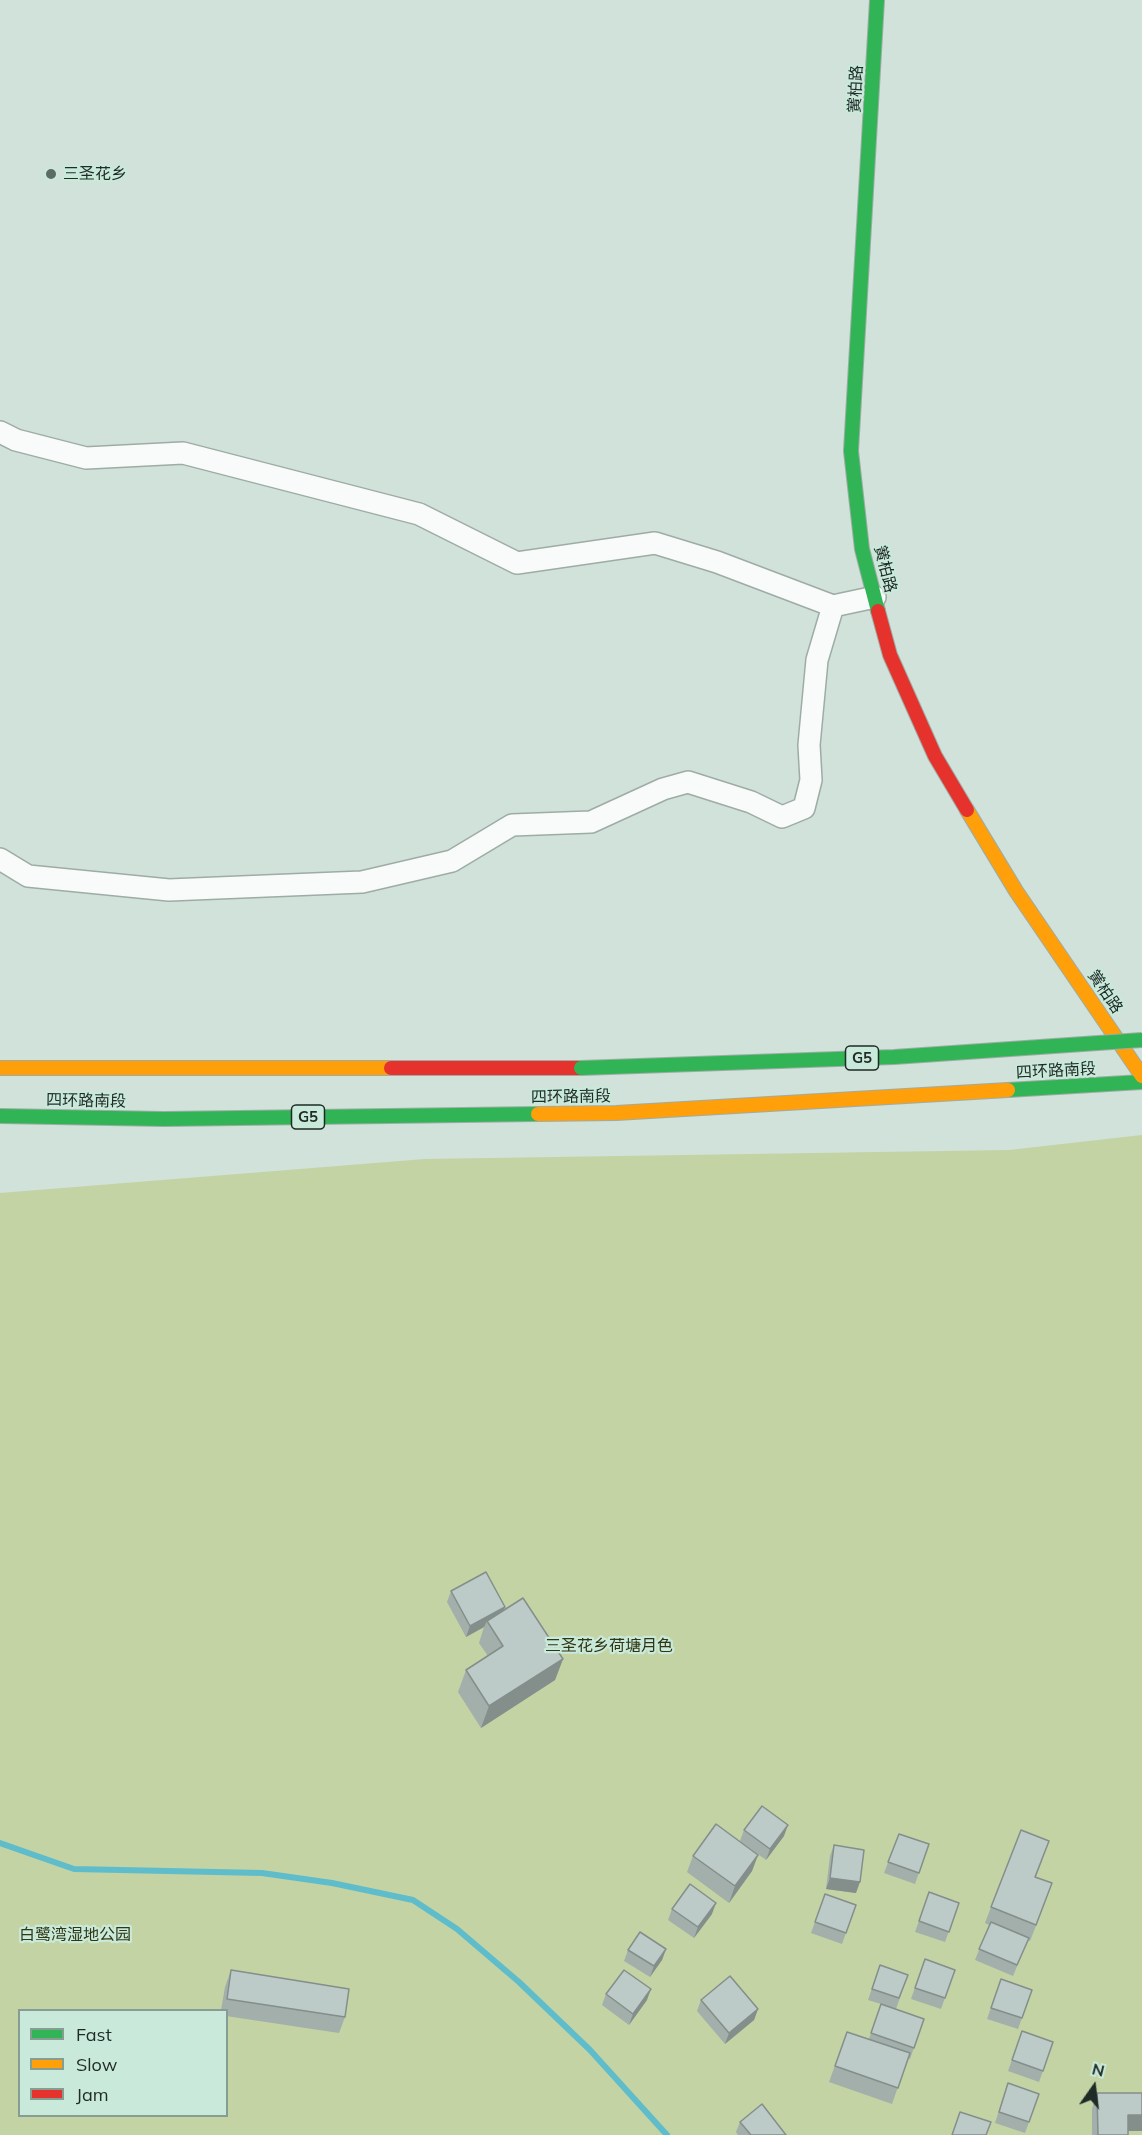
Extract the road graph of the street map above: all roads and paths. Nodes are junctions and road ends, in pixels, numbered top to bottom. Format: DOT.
graph roads {
  1 [pos="877,0"];
  2 [pos="0,432"];
  3 [pos="875,597"];
  4 [pos="833,606"];
  5 [pos="0,859"];
  6 [pos="1142,1040"];
  7 [pos="0,1056"];
  8 [pos="0,1068"];
  9 [pos="160,1068"];
  10 [pos="1142,1076"];
  11 [pos="1142,1082"];
  12 [pos="0,1116"];
  13 [pos="279,1118"];
  14 [pos="35,1130"];
  1 -- 3 [label="main road, 黉柏路"];
  2 -- 4 [label="street"];
  3 -- 4 [label="street"];
  3 -- 10 [label="main road, 黉柏路"];
  4 -- 5 [label="street"];
  6 -- 9 [label="main road, 四环路南段 / G5, bridge"];
  7 -- 9 [label="main road"];
  8 -- 9 [label="main road, 四环路南段 / G5"];
  11 -- 13 [label="main road, 四环路南段 / G5"];
  12 -- 13 [label="main road, 四环路南段 / G5"];
  13 -- 14 [label="main road"];
}
